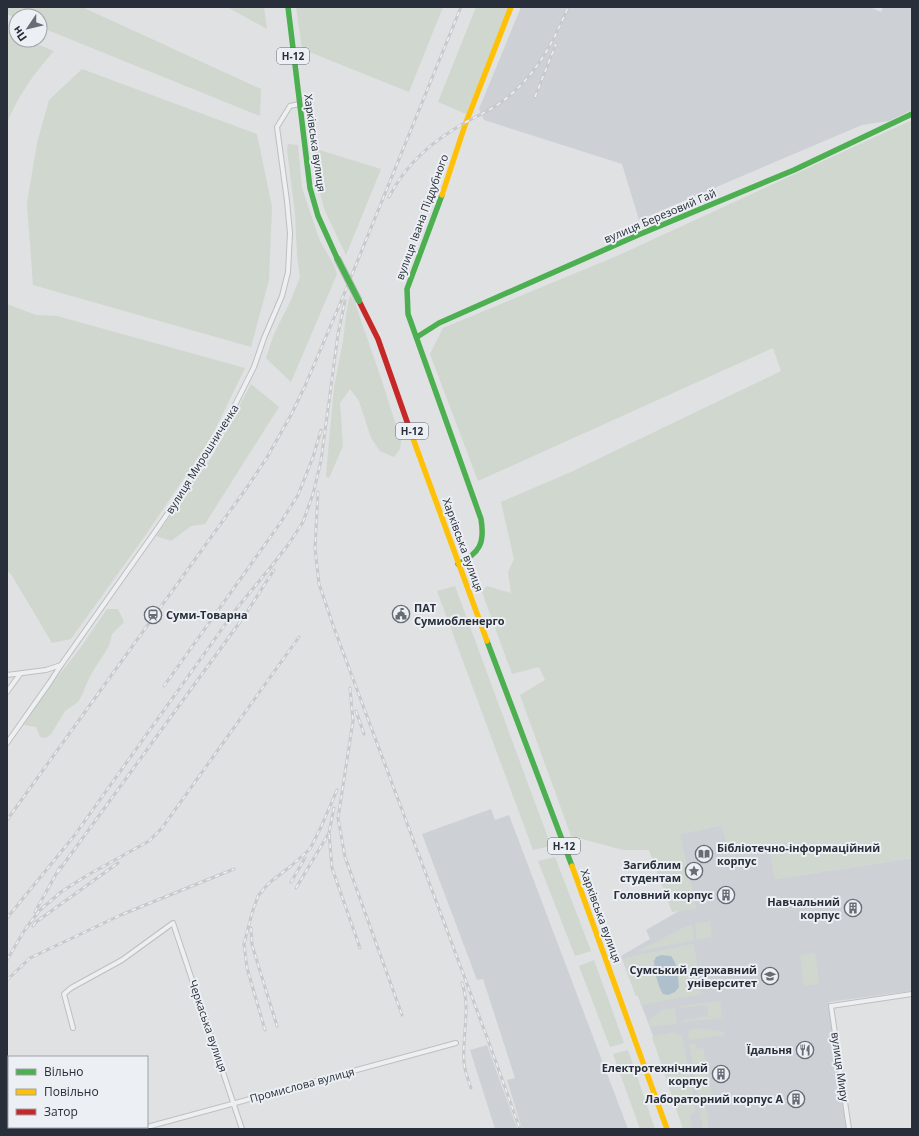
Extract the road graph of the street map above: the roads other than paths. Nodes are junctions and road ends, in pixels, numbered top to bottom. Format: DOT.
graph roads {
  1 [pos="288,7"];
  2 [pos="511,7"];
  3 [pos="299,104"];
  4 [pos="912,114"];
  5 [pos="417,337"];
  6 [pos="458,564"];
  7 [pos="61,664"];
  8 [pos="20,674"];
  9 [pos="7,675"];
  10 [pos="7,692"];
  11 [pos="7,743"];
  12 [pos="912,994"];
  13 [pos="74,1028"];
  14 [pos="456,1043"];
  15 [pos="234,1103"];
  16 [pos="148,1126"];
  17 [pos="242,1129"];
  18 [pos="667,1129"];
  19 [pos="849,1129"];
  1 -- 3 [label="main road, Харківська вулиця / Н-12"];
  2 -- 5 [label="main road, вулиця Івана Піддубного"];
  3 -- 6 [label="main road, Харківська вулиця / Н-12, bridge"];
  3 -- 7 [label="street, вулиця Мирошниченка"];
  4 -- 5 [label="main road, вулиця Березовий Гай"];
  5 -- 6 [label="main road, вулиця Івана Піддубного"];
  6 -- 18 [label="main road, Харківська вулиця / Н-12"];
  7 -- 8 [label="street"];
  7 -- 11 [label="street, вулиця Мирошниченка"];
  8 -- 9 [label="street"];
  8 -- 10 [label="street"];
  12 -- 19 [label="street, вулиця Миру"];
  13 -- 15 [label="street, Черкаська вулиця"];
  14 -- 15 [label="street, Промислова вулиця"];
  15 -- 16 [label="street, Промислова вулиця"];
  15 -- 17 [label="street, Черкаська вулиця"];
}
